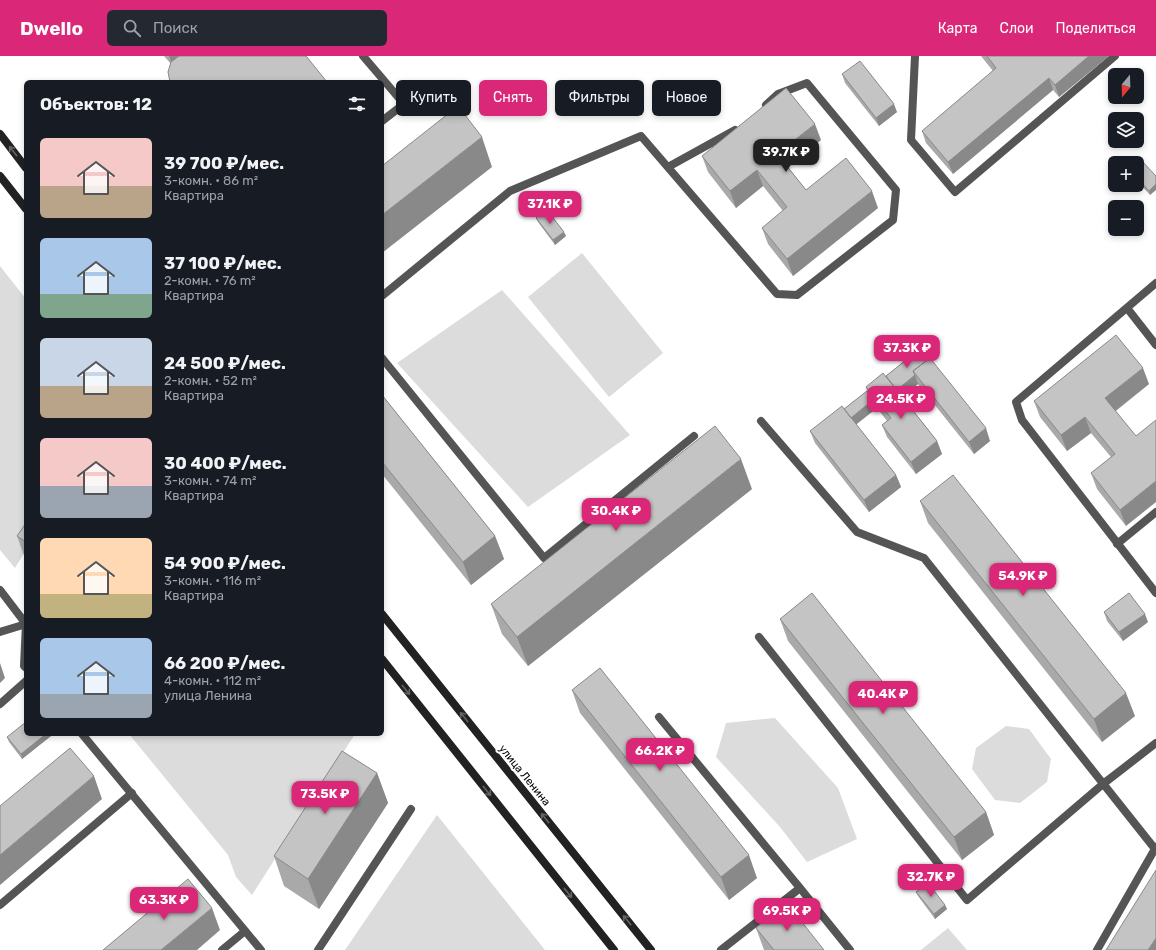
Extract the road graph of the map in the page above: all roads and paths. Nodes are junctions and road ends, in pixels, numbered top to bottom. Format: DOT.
graph roads {
  1 [pos="363,56"];
  2 [pos="915,56"];
  3 [pos="1115,56"];
  4 [pos="384,80"];
  5 [pos="384,81"];
  6 [pos="761,109"];
  7 [pos="384,120"];
  8 [pos="743,123"];
  9 [pos="0,134"];
  10 [pos="24,165"];
  11 [pos="668,167"];
  12 [pos="0,176"];
  13 [pos="24,206"];
  14 [pos="1156,283"];
  15 [pos="384,294"];
  16 [pos="1127,308"];
  17 [pos="1156,345"];
  18 [pos="384,360"];
  19 [pos="761,421"];
  20 [pos="694,436"];
  21 [pos="1156,512"];
  22 [pos="1117,544"];
  23 [pos="0,590"];
  24 [pos="1156,593"];
  25 [pos="384,616"];
  26 [pos="24,621"];
  27 [pos="24,625"];
  28 [pos="0,632"];
  29 [pos="759,637"];
  30 [pos="384,662"];
  31 [pos="24,683"];
  32 [pos="0,704"];
  33 [pos="659,718"];
  34 [pos="84,736"];
  35 [pos="1156,743"];
  36 [pos="1102,784"];
  37 [pos="132,793"];
  38 [pos="411,809"];
  39 [pos="1156,848"];
  40 [pos="800,888"];
  41 [pos="0,905"];
  42 [pos="245,931"];
  43 [pos="222,950"];
  44 [pos="261,950"];
  45 [pos="318,950"];
  46 [pos="614,950"];
  47 [pos="651,950"];
  48 [pos="721,950"];
  49 [pos="850,950"];
  50 [pos="1097,950"];
  1 -- 4 [label="street"];
  2 -- 3 [label="street"];
  5 -- 7 [label="street"];
  6 -- 11 [label="street"];
  8 -- 11 [label="street"];
  10 -- 9 [label="main road, one-way"];
  11 -- 15 [label="street"];
  12 -- 13 [label="main road"];
  14 -- 16 [label="street"];
  16 -- 17 [label="street"];
  16 -- 22 [label="street"];
  18 -- 20 [label="street"];
  19 -- 36 [label="street"];
  21 -- 22 [label="street"];
  22 -- 24 [label="street"];
  23 -- 26 [label="street"];
  47 -- 25 [label="main road, улица Ленина, one-way"];
  27 -- 28 [label="street"];
  29 -- 36 [label="street"];
  30 -- 46 [label="main road, one-way"];
  31 -- 32 [label="street"];
  33 -- 40 [label="street"];
  34 -- 37 [label="street"];
  35 -- 36 [label="street"];
  36 -- 39 [label="street"];
  37 -- 41 [label="street"];
  37 -- 42 [label="street"];
  38 -- 45 [label="street"];
  39 -- 50 [label="street"];
  40 -- 48 [label="street"];
  40 -- 49 [label="street"];
  42 -- 43 [label="street"];
  42 -- 44 [label="street"];
}
